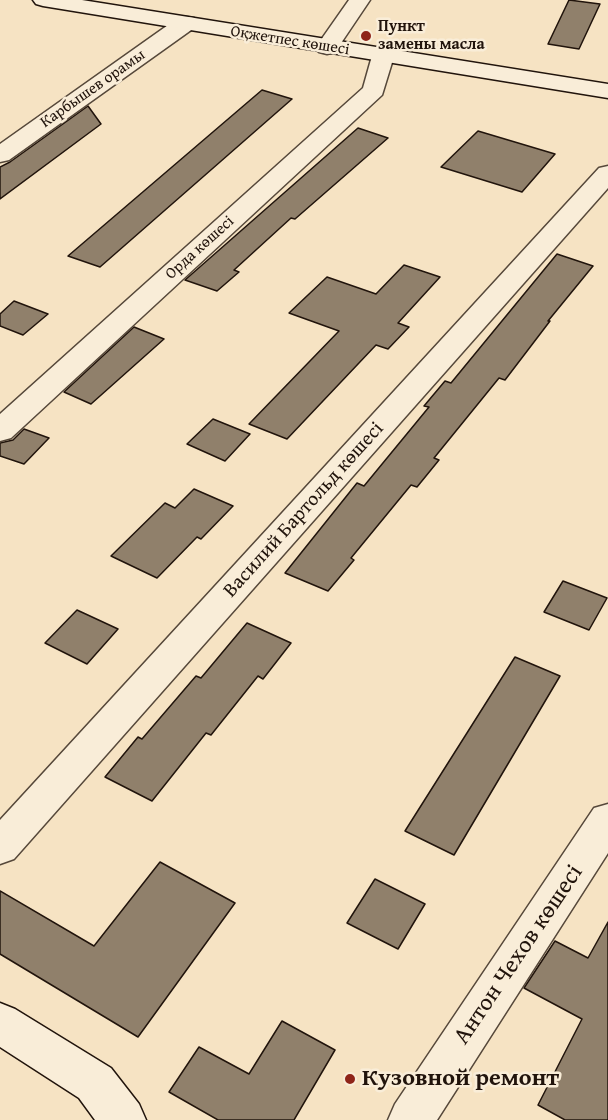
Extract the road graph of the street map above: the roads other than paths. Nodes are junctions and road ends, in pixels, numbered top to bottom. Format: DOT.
graph roads {
  1 [pos="43,0"];
  2 [pos="360,0"];
  3 [pos="186,23"];
  4 [pos="327,47"];
  5 [pos="382,56"];
  6 [pos="608,91"];
  7 [pos="0,155"];
  8 [pos="608,172"];
  9 [pos="0,431"];
  10 [pos="608,820"];
  11 [pos="0,847"];
  12 [pos="0,1023"];
  13 [pos="123,1120"];
  14 [pos="411,1120"];
  1 -- 3 [label="street, Оқжетпес көшесі"];
  2 -- 4 [label="street"];
  3 -- 4 [label="street, Оқжетпес көшесі"];
  3 -- 7 [label="street, Карбышев орамы"];
  4 -- 5 [label="street, Оқжетпес көшесі"];
  5 -- 6 [label="street, Оқжетпес көшесі"];
  5 -- 9 [label="street, Орда көшесі"];
  8 -- 11 [label="street, Василий Бартольд көшесі"];
  10 -- 14 [label="street, Антон Чехов көшесі"];
  12 -- 13 [label="street"];
}
